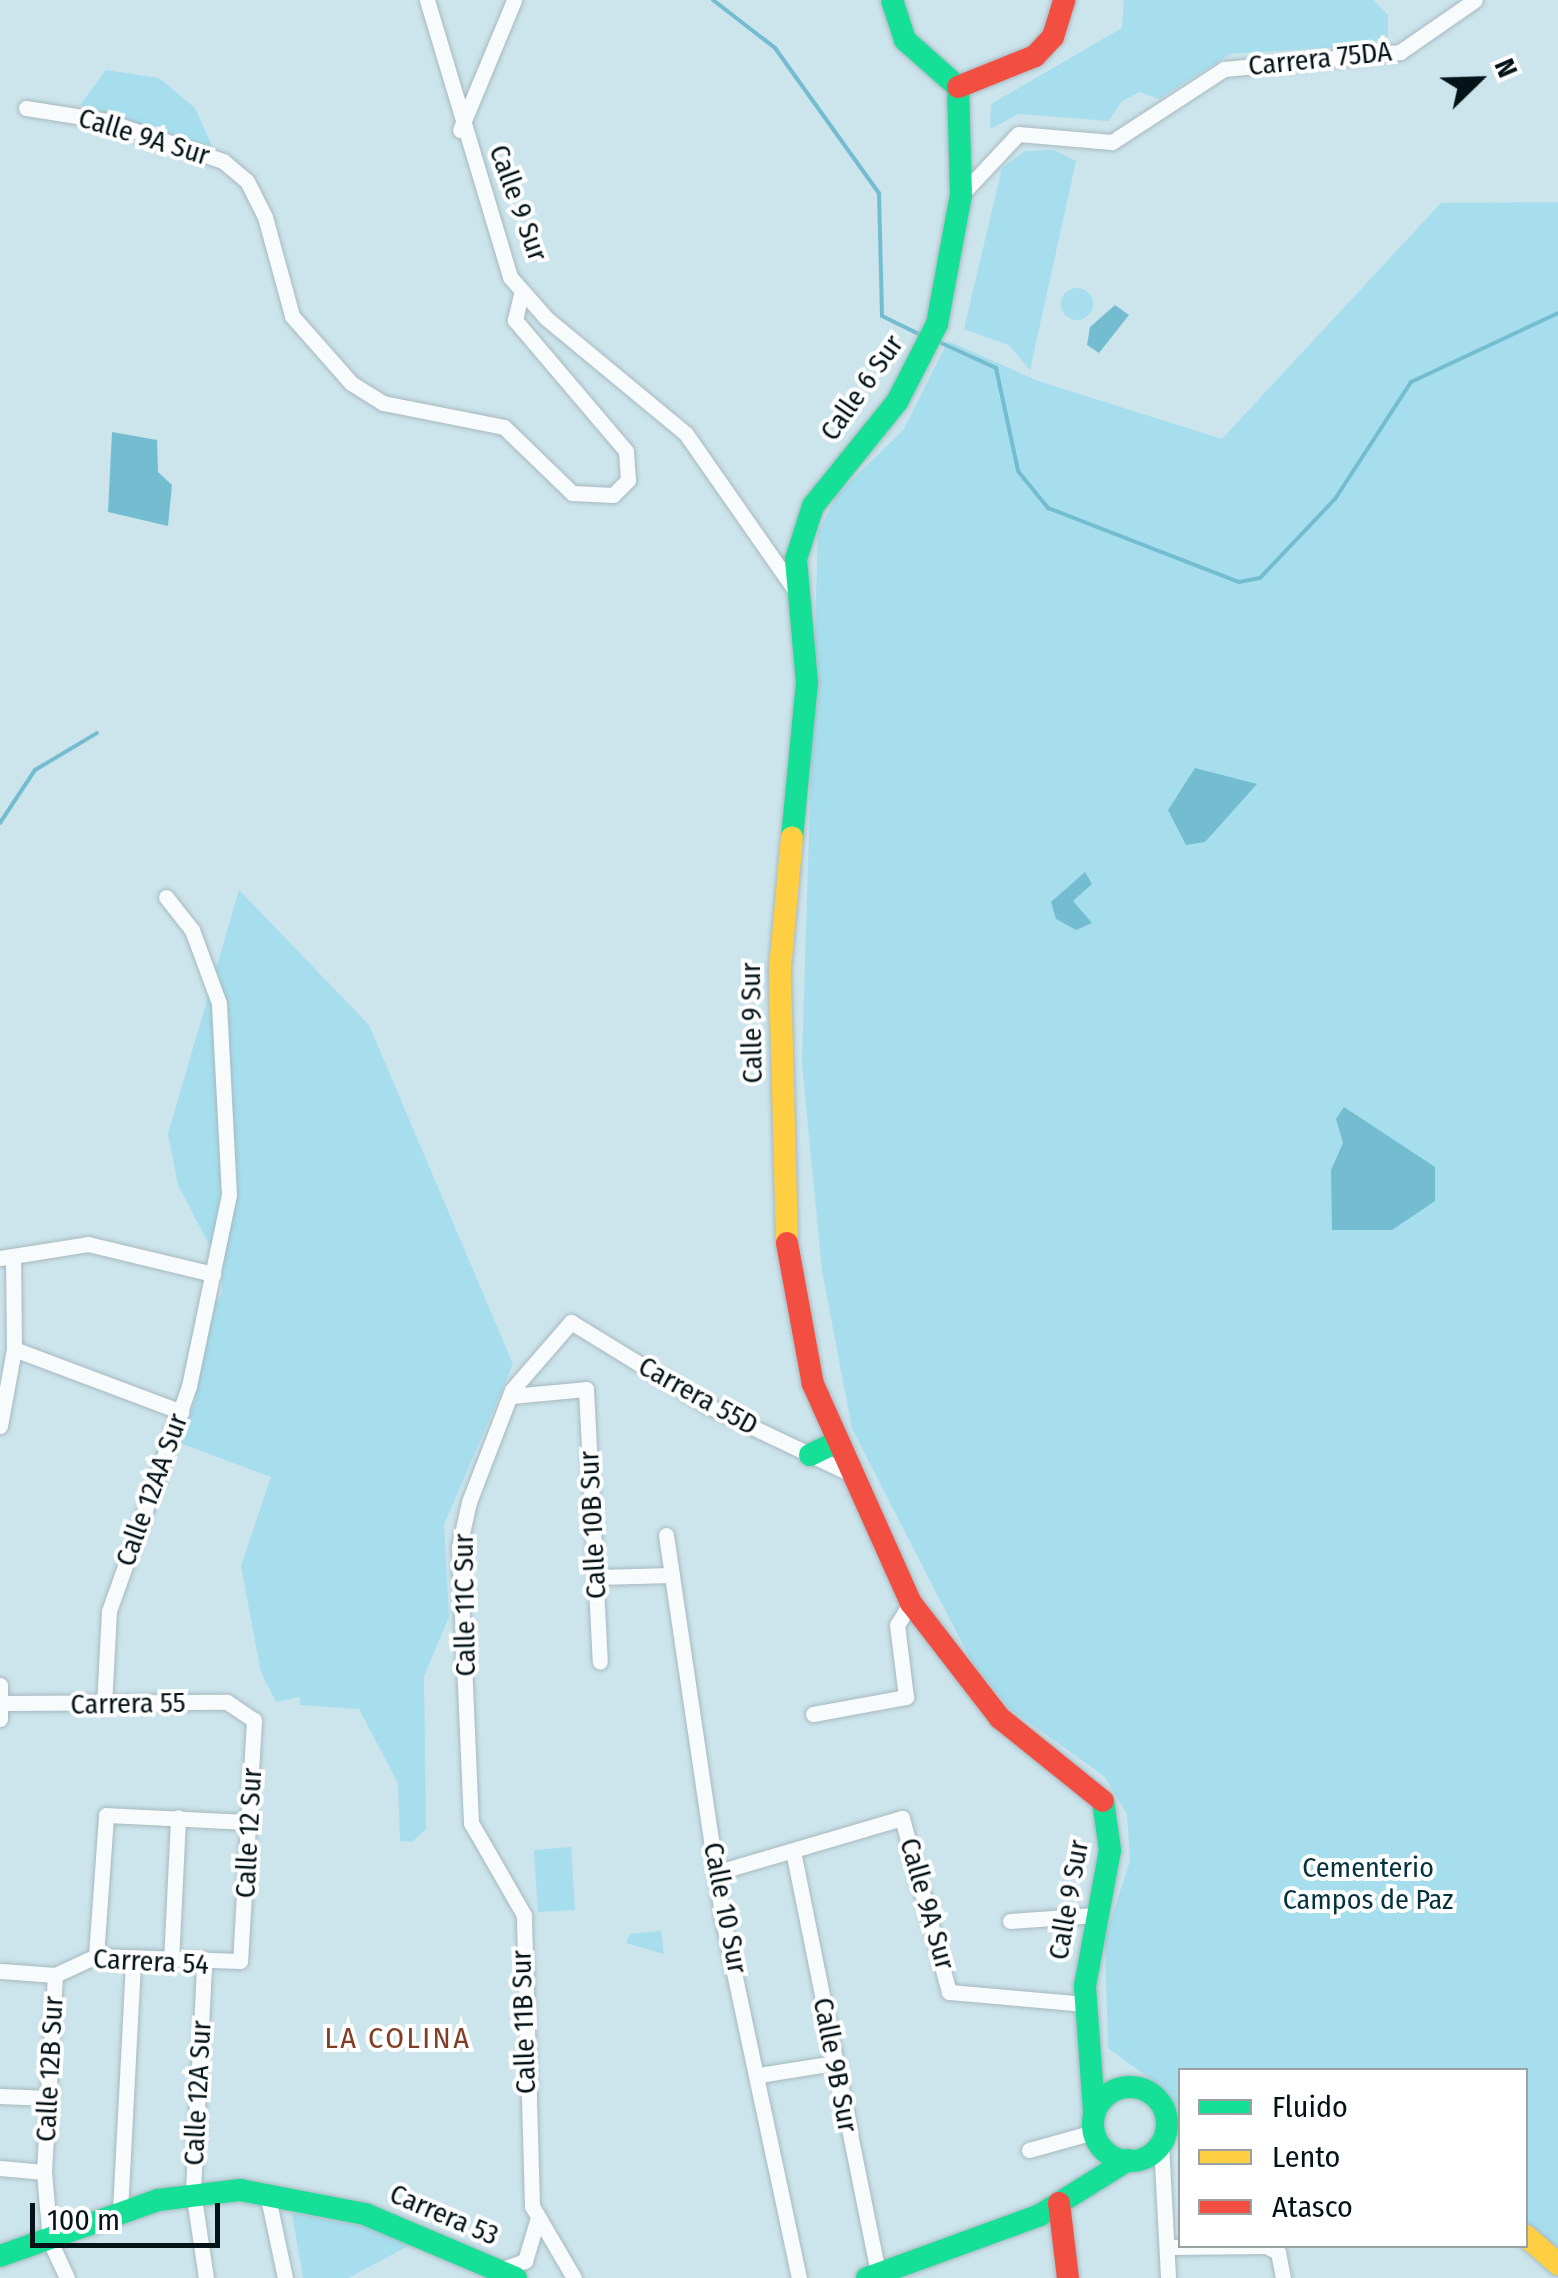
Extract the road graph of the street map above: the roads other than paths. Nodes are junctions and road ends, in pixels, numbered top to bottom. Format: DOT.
graph roads {
  1 [pos="428,0"];
  2 [pos="514,0"];
  3 [pos="892,0"];
  4 [pos="1064,0"];
  5 [pos="1475,0"];
  6 [pos="478,85"];
  7 [pos="448,86"];
  8 [pos="958,87"];
  9 [pos="26,108"];
  10 [pos="460,130"];
  11 [pos="961,196"];
  12 [pos="521,293"];
  13 [pos="798,594"];
  14 [pos="166,896"];
  15 [pos="7,1258"];
  16 [pos="213,1274"];
  17 [pos="554,1333"];
  18 [pos="14,1349"];
  19 [pos="521,1389"];
  20 [pos="182,1412"];
  21 [pos="0,1426"];
  22 [pos="837,1442"];
  23 [pos="810,1455"];
  24 [pos="849,1473"];
  25 [pos="666,1535"];
  26 [pos="672,1575"];
  27 [pos="598,1577"];
  28 [pos="911,1603"];
  29 [pos="600,1662"];
  30 [pos="0,1685"];
  31 [pos="104,1706"];
  32 [pos="249,1710"];
  33 [pos="2,1711"];
  34 [pos="813,1714"];
  35 [pos="178,1817"];
  36 [pos="250,1822"];
  37 [pos="475,1839"];
  38 [pos="794,1856"];
  39 [pos="715,1873"];
  40 [pos="1095,1915"];
  41 [pos="1010,1921"];
  42 [pos="96,1956"];
  43 [pos="244,1956"];
  44 [pos="133,1961"];
  45 [pos="171,1962"];
  46 [pos="204,1966"];
  47 [pos="1,1971"];
  48 [pos="55,1975"];
  49 [pos="1086,2004"];
  50 [pos="835,2063"];
  51 [pos="1092,2066"];
  52 [pos="759,2074"];
  53 [pos="1126,2087"];
  54 [pos="0,2096"];
  55 [pos="50,2098"];
  56 [pos="1095,2127"];
  57 [pos="1170,2134"];
  58 [pos="1029,2150"];
  59 [pos="1128,2160"];
  60 [pos="0,2168"];
  61 [pos="44,2172"];
  62 [pos="1086,2181"];
  63 [pos="193,2191"];
  64 [pos="267,2193"];
  65 [pos="1060,2203"];
  66 [pos="120,2211"];
  67 [pos="537,2221"];
  68 [pos="1528,2238"];
  69 [pos="50,2240"];
  70 [pos="1169,2247"];
  71 [pos="1178,2247"];
  72 [pos="1191,2248"];
  73 [pos="0,2256"];
  74 [pos="1558,2264"];
  75 [pos="507,2274"];
  76 [pos="872,2276"];
  77 [pos="66,2278"];
  78 [pos="206,2278"];
  79 [pos="284,2278"];
  80 [pos="574,2278"];
  81 [pos="798,2278"];
  82 [pos="1068,2278"];
  83 [pos="1168,2278"];
  84 [pos="1282,2278"];
  1 -- 7 [label="street, Calle 9 Sur"];
  2 -- 6 [label="street"];
  3 -- 8 [label="main road"];
  4 -- 8 [label="main road"];
  5 -- 11 [label="street, Carrera 75DA"];
  6 -- 7 [label="street"];
  6 -- 10 [label="street"];
  7 -- 10 [label="street, Calle 9 Sur"];
  8 -- 11 [label="main road, Calle 6 Sur"];
  9 -- 12 [label="street, Calle 9A Sur"];
  10 -- 12 [label="street, Calle 9 Sur"];
  11 -- 13 [label="main road, Calle 6 Sur"];
  12 -- 13 [label="street, Calle 9 Sur"];
  13 -- 22 [label="main road, Calle 9 Sur"];
  14 -- 16 [label="street, Calle 12AA Sur"];
  15 -- 16 [label="street"];
  15 -- 18 [label="street"];
  16 -- 20 [label="street, Calle 12AA Sur"];
  17 -- 19 [label="street, Calle 11C Sur"];
  17 -- 23 [label="street, Carrera 55D"];
  18 -- 20 [label="street"];
  18 -- 21 [label="street"];
  19 -- 27 [label="street, Calle 10B Sur"];
  19 -- 37 [label="street, Calle 11C Sur"];
  20 -- 31 [label="street, Calle 12AA Sur"];
  22 -- 23 [label="main road"];
  22 -- 24 [label="main road, Calle 9 Sur"];
  23 -- 24 [label="street, Carrera 55D"];
  24 -- 28 [label="main road, Calle 9 Sur"];
  25 -- 26 [label="street, Calle 10 Sur"];
  26 -- 27 [label="street"];
  26 -- 39 [label="street, Calle 10 Sur"];
  27 -- 29 [label="street, Calle 10B Sur"];
  28 -- 34 [label="street"];
  28 -- 40 [label="main road, Calle 9 Sur"];
  30 -- 33 [label="street"];
  31 -- 32 [label="street, Carrera 55"];
  31 -- 33 [label="street, Carrera 55"];
  32 -- 36 [label="street, Calle 12 Sur"];
  35 -- 36 [label="street"];
  35 -- 42 [label="street"];
  35 -- 45 [label="street"];
  36 -- 43 [label="street, Calle 12 Sur"];
  37 -- 67 [label="street, Calle 11B Sur"];
  38 -- 39 [label="street"];
  38 -- 49 [label="street, Calle 9A Sur"];
  38 -- 50 [label="street, Calle 9B Sur"];
  39 -- 52 [label="street, Calle 10 Sur"];
  40 -- 41 [label="street"];
  40 -- 49 [label="main road, Calle 9 Sur"];
  42 -- 44 [label="street, Carrera 54"];
  42 -- 48 [label="street, Carrera 54"];
  43 -- 46 [label="street, Carrera 54"];
  44 -- 45 [label="street, Carrera 54"];
  44 -- 66 [label="street"];
  45 -- 46 [label="street, Carrera 54"];
  46 -- 63 [label="street, Calle 12A Sur"];
  47 -- 48 [label="street, Carrera 54"];
  48 -- 55 [label="street, Calle 12B Sur"];
  49 -- 51 [label="main road, Calle 9 Sur"];
  50 -- 52 [label="street"];
  50 -- 76 [label="street, Calle 9B Sur"];
  51 -- 53 [label="main road"];
  51 -- 56 [label="main road, Calle 9 Sur"];
  52 -- 81 [label="street, Calle 10 Sur"];
  53 -- 56 [label="main road"];
  53 -- 57 [label="main road"];
  54 -- 55 [label="street"];
  55 -- 61 [label="street, Calle 12B Sur"];
  56 -- 58 [label="street"];
  56 -- 59 [label="main road"];
  56 -- 62 [label="main road"];
  57 -- 59 [label="main road"];
  57 -- 70 [label="street"];
  59 -- 62 [label="main road"];
  60 -- 61 [label="street"];
  61 -- 69 [label="street, Calle 12B Sur"];
  62 -- 65 [label="main road"];
  63 -- 64 [label="main road, Carrera 53"];
  63 -- 66 [label="main road, Carrera 53"];
  63 -- 78 [label="street, Calle 12A Sur"];
  64 -- 75 [label="main road, Carrera 53"];
  64 -- 79 [label="street"];
  65 -- 76 [label="main road"];
  65 -- 82 [label="main road"];
  66 -- 69 [label="main road, Carrera 53"];
  67 -- 75 [label="street, Calle 11B Sur"];
  67 -- 80 [label="street"];
  68 -- 74 [label="main road"];
  69 -- 73 [label="main road, Carrera 53"];
  69 -- 77 [label="street, Calle 12B Sur"];
  70 -- 71 [label="street"];
  70 -- 83 [label="street"];
  72 -- 84 [label="street"];
}
